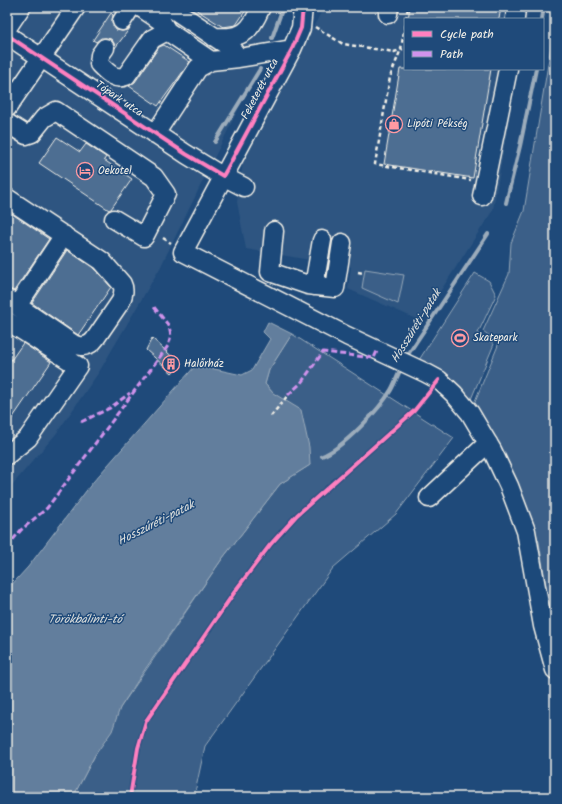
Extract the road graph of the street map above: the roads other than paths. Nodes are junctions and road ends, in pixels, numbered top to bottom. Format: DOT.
graph roads {
  1 [pos="21,7"];
  2 [pos="76,7"];
  3 [pos="140,7"];
  4 [pos="170,7"];
  5 [pos="261,7"];
  6 [pos="303,7"];
  7 [pos="516,7"];
  8 [pos="515,18"];
  9 [pos="7,28"];
  10 [pos="167,31"];
  11 [pos="7,35"];
  12 [pos="214,37"];
  13 [pos="104,48"];
  14 [pos="292,49"];
  15 [pos="41,58"];
  16 [pos="239,58"];
  17 [pos="211,61"];
  18 [pos="508,70"];
  19 [pos="7,108"];
  20 [pos="7,123"];
  21 [pos="155,134"];
  22 [pos="223,176"];
  23 [pos="244,187"];
  24 [pos="483,189"];
  25 [pos="7,198"];
  26 [pos="114,219"];
  27 [pos="274,231"];
  28 [pos="64,235"];
  29 [pos="327,241"];
  30 [pos="12,302"];
  31 [pos="7,322"];
  32 [pos="488,443"];
  33 [pos="7,456"];
  34 [pos="429,498"];
  35 [pos="555,670"];
  1 -- 9 [label="street"];
  2 -- 15 [label="street"];
  3 -- 10 [label="street"];
  4 -- 12 [label="street"];
  5 -- 12 [label="street"];
  6 -- 14 [label="street, Feketerét utca"];
  7 -- 8 [label="street"];
  10 -- 13 [label="street"];
  10 -- 17 [label="street"];
  11 -- 15 [label="street, Tópark utca"];
  12 -- 16 [label="street"];
  14 -- 16 [label="street"];
  14 -- 22 [label="street, Feketerét utca"];
  15 -- 19 [label="street"];
  15 -- 21 [label="street, Tópark utca"];
  16 -- 17 [label="street"];
  17 -- 21 [label="street"];
  18 -- 24 [label="street"];
  20 -- 26 [label="street"];
  21 -- 22 [label="street, Tópark utca"];
  22 -- 23 [label="street, Tópark utca"];
  22 -- 32 [label="street, Feketerét utca"];
  25 -- 28 [label="street"];
  27 -- 29 [label="street"];
  28 -- 30 [label="street"];
  28 -- 30 [label="street"];
  31 -- 33 [label="street"];
  32 -- 34 [label="street"];
  32 -- 35 [label="street"];
}
